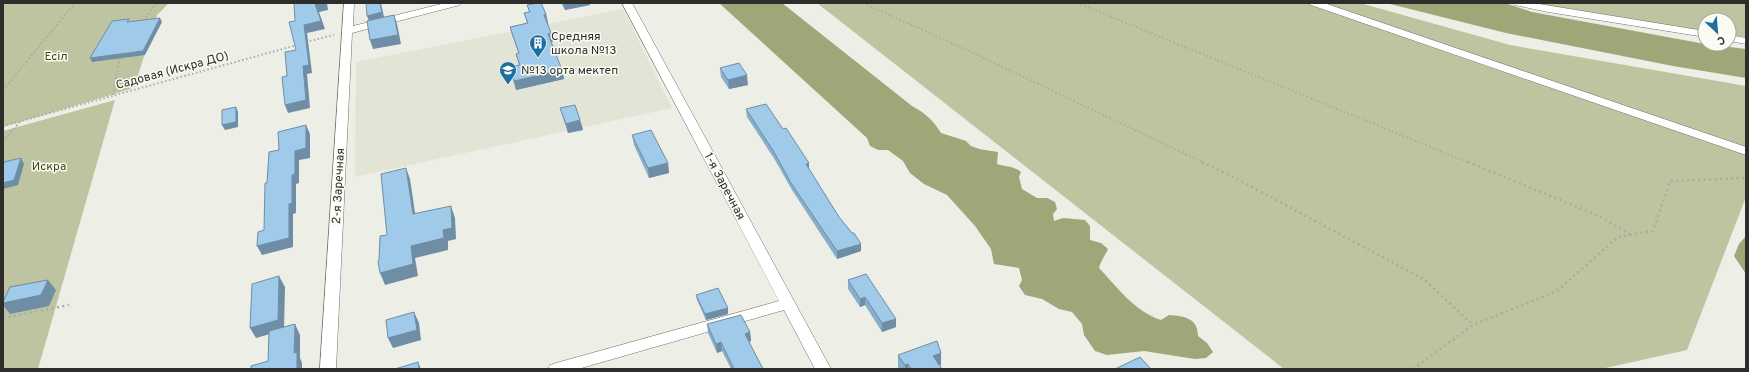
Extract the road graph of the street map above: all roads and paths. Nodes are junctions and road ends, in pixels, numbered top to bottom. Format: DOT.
graph roads {
  1 [pos="75,3"];
  2 [pos="156,3"];
  3 [pos="349,3"];
  4 [pos="457,3"];
  5 [pos="627,3"];
  6 [pos="863,3"];
  7 [pos="1077,3"];
  8 [pos="1314,3"];
  9 [pos="1518,3"];
  10 [pos="144,22"];
  11 [pos="347,31"];
  12 [pos="1697,33"];
  13 [pos="123,52"];
  14 [pos="3,90"];
  15 [pos="113,95"];
  16 [pos="21,121"];
  17 [pos="3,126"];
  18 [pos="3,141"];
  19 [pos="1746,151"];
  20 [pos="1746,178"];
  21 [pos="1631,235"];
  22 [pos="788,304"];
  23 [pos="69,305"];
  24 [pos="3,318"];
  25 [pos="1473,325"];
  26 [pos="328,369"];
  27 [pos="556,369"];
  28 [pos="823,369"];
  29 [pos="1413,369"];
  1 -- 14 [label="path"];
  2 -- 10 [label="path"];
  3 -- 11 [label="street, 2-я Заречная"];
  4 -- 11 [label="street"];
  5 -- 22 [label="street, 1-я Заречная"];
  6 -- 25 [label="path"];
  7 -- 21 [label="path"];
  8 -- 19 [label="street"];
  9 -- 12 [label="street"];
  11 -- 15 [label="path, Садовая (Искра ДО)"];
  11 -- 26 [label="street, 2-я Заречная"];
  13 -- 15 [label="path"];
  15 -- 16 [label="path, Садовая (Искра ДО)"];
  16 -- 17 [label="path, Садовая (Искра ДО)"];
  16 -- 18 [label="path"];
  20 -- 21 [label="path"];
  21 -- 25 [label="path"];
  22 -- 27 [label="street"];
  22 -- 28 [label="street, 1-я Заречная"];
  23 -- 24 [label="path"];
  25 -- 29 [label="path"];
}
